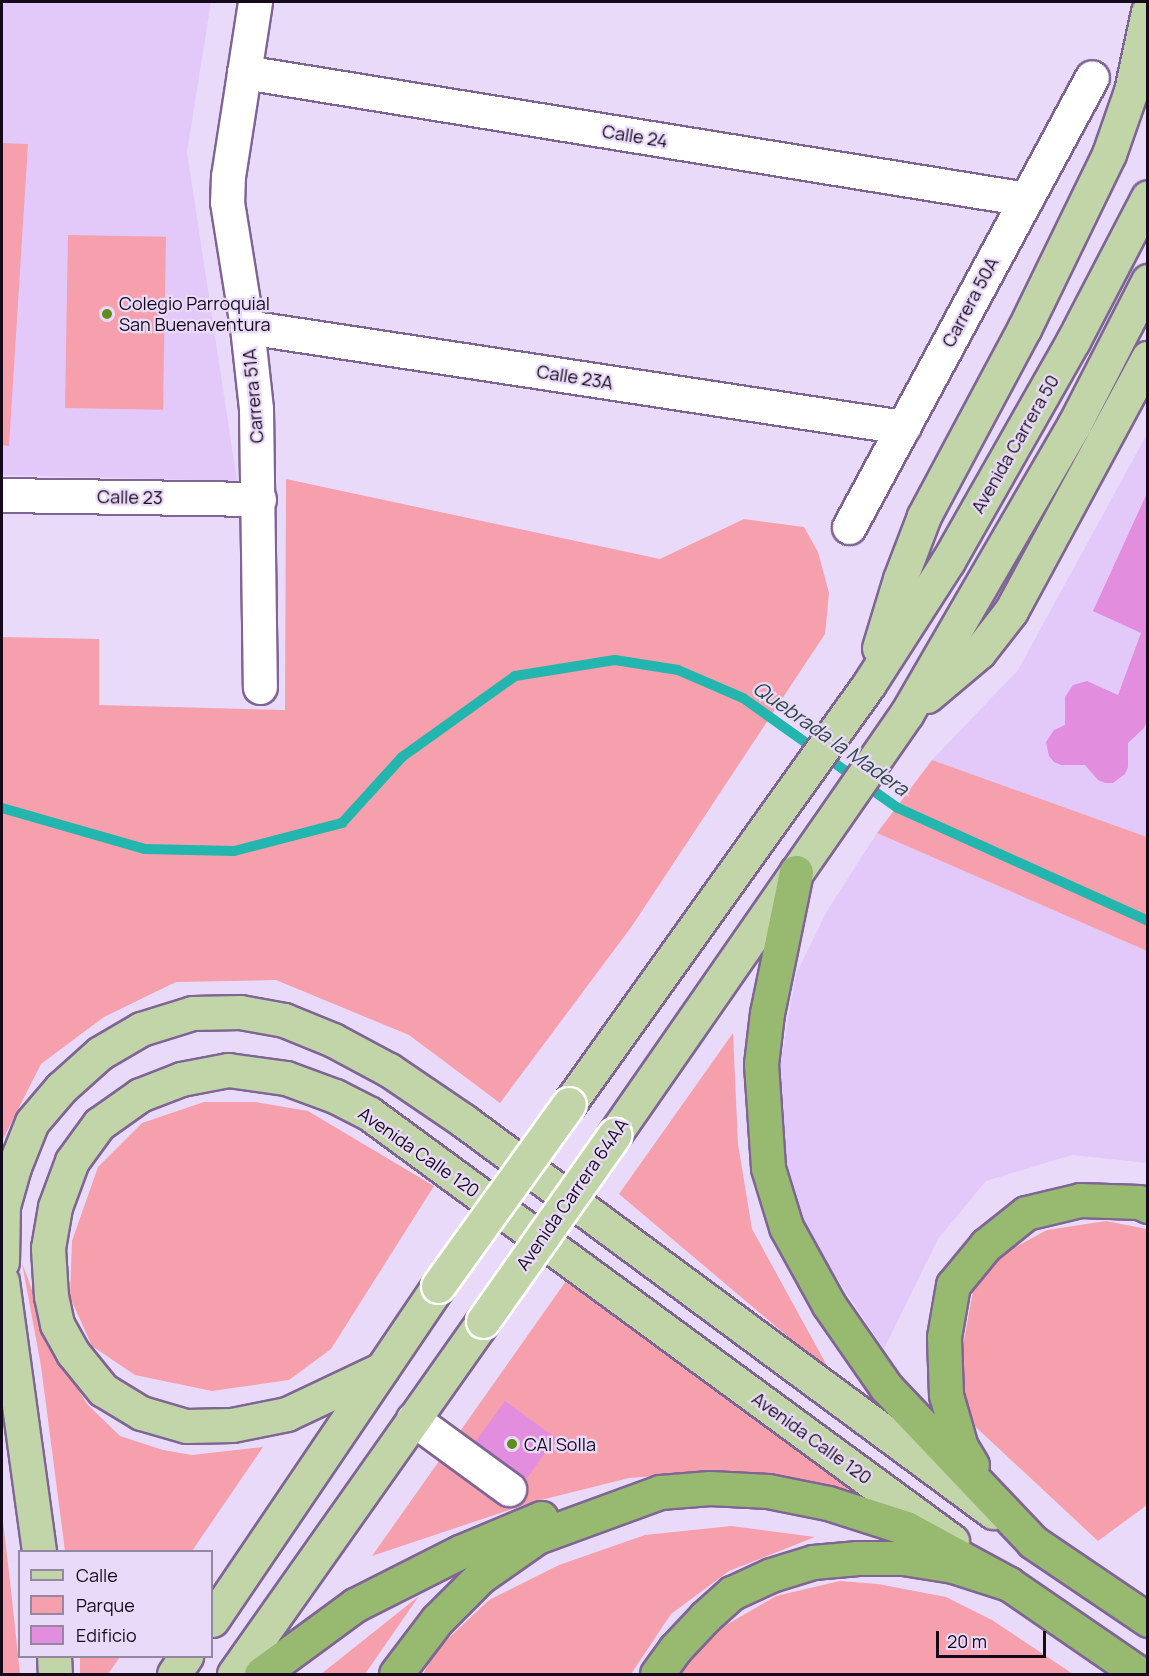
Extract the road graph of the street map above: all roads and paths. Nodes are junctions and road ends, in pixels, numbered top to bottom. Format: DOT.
graph roads {
  1 [pos="255,2"];
  2 [pos="1148,12"];
  3 [pos="244,72"];
  4 [pos="1092,77"];
  5 [pos="1148,197"];
  6 [pos="1026,199"];
  7 [pos="1148,281"];
  8 [pos="247,327"];
  9 [pos="1148,358"];
  10 [pos="903,427"];
  11 [pos="2,495"];
  12 [pos="259,499"];
  13 [pos="849,527"];
  14 [pos="869,684"];
  15 [pos="260,687"];
  16 [pos="907,713"];
  17 [pos="796,872"];
  18 [pos="1148,1206"];
  19 [pos="2,1262"];
  20 [pos="2,1281"];
  21 [pos="382,1369"];
  22 [pos="413,1419"];
  23 [pos="508,1489"];
  24 [pos="660,1492"];
  25 [pos="1033,1542"];
  26 [pos="39,1550"];
  27 [pos="1009,1584"];
  28 [pos="1135,1612"];
  29 [pos="213,1619"];
  30 [pos="54,1658"];
  31 [pos="185,1658"];
  32 [pos="55,1674"];
  33 [pos="174,1674"];
  34 [pos="234,1674"];
  35 [pos="261,1674"];
  36 [pos="396,1674"];
  37 [pos="657,1674"];
  38 [pos="1140,1674"];
  1 -- 3 [label="street, Carrera 51A"];
  2 -- 14 [label="main road"];
  3 -- 6 [label="street, Calle 24"];
  3 -- 8 [label="street, Carrera 51A"];
  4 -- 6 [label="street, Carrera 50A"];
  5 -- 14 [label="main road, Avenida Carrera 50"];
  6 -- 10 [label="street, Carrera 50A"];
  7 -- 16 [label="main road"];
  8 -- 10 [label="street, Calle 23A"];
  8 -- 12 [label="street, Carrera 51A"];
  9 -- 16 [label="main road"];
  10 -- 13 [label="street, Carrera 50A"];
  11 -- 12 [label="street, Calle 23"];
  12 -- 15 [label="street, Carrera 51A"];
  14 -- 21 [label="main road, bridge"];
  16 -- 17 [label="main road, Avenida Carrera 64AA"];
  17 -- 22 [label="main road, Avenida Carrera 64AA, bridge"];
  17 -- 25 [label="highway"];
  18 -- 25 [label="highway"];
  19 -- 25 [label="main road"];
  20 -- 26 [label="main road"];
  21 -- 27 [label="main road, Avenida Calle 120"];
  21 -- 29 [label="main road"];
  22 -- 23 [label="street"];
  22 -- 34 [label="main road, Avenida Carrera 64AA"];
  24 -- 27 [label="highway"];
  24 -- 35 [label="highway"];
  24 -- 36 [label="highway"];
  25 -- 28 [label="highway"];
  27 -- 37 [label="highway, Avenida Calle 120"];
  27 -- 38 [label="highway, Avenida Calle 120"];
  30 -- 32 [label="main road"];
  31 -- 33 [label="main road"];
}
